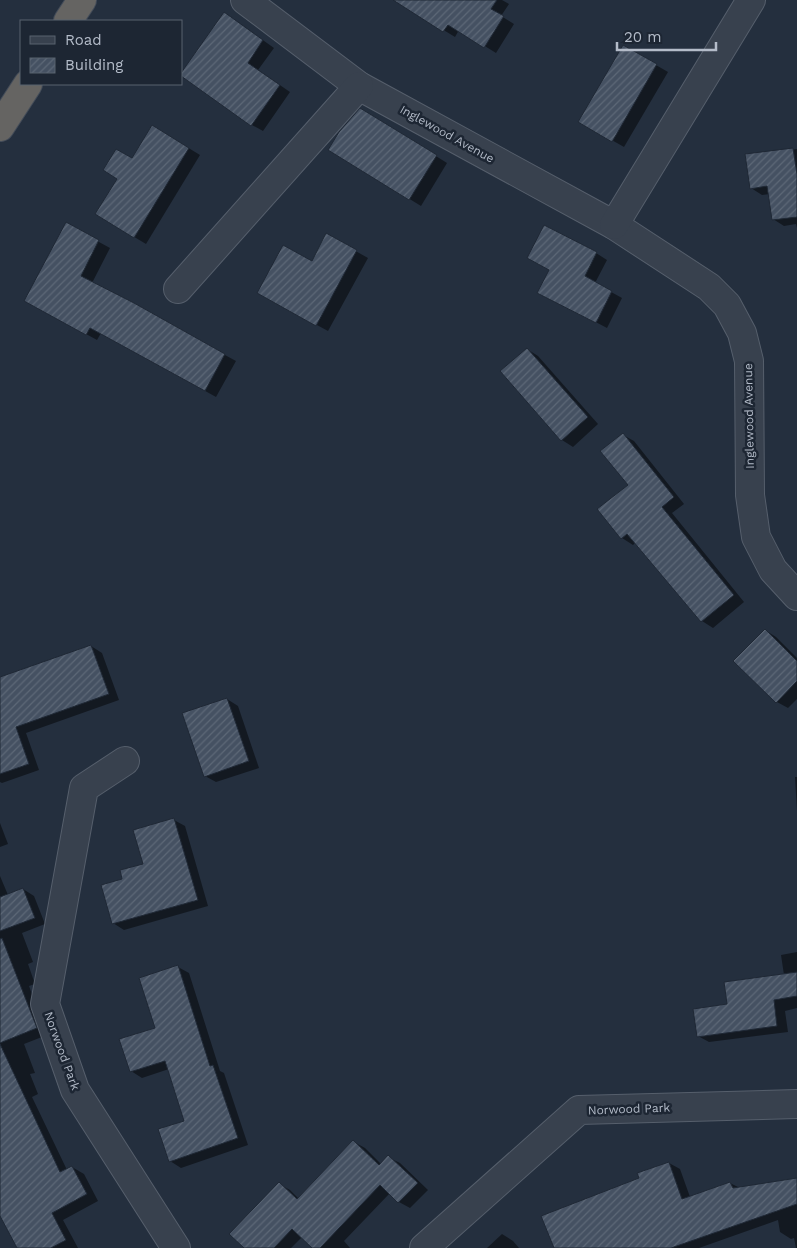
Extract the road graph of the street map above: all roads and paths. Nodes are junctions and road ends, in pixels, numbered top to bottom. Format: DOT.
graph roads {
  1 [pos="82,0"];
  2 [pos="245,0"];
  3 [pos="751,0"];
  4 [pos="69,20"];
  5 [pos="27,85"];
  6 [pos="359,86"];
  7 [pos="0,126"];
  8 [pos="614,225"];
  9 [pos="178,290"];
  10 [pos="797,596"];
  11 [pos="125,761"];
  12 [pos="797,1104"];
  13 [pos="176,1248"];
  14 [pos="424,1248"];
  1 -- 4 [label="highway"];
  2 -- 6 [label="street, Inglewood Avenue"];
  3 -- 8 [label="street"];
  5 -- 7 [label="highway"];
  6 -- 8 [label="street, Inglewood Avenue"];
  6 -- 9 [label="street"];
  8 -- 10 [label="street, Inglewood Avenue"];
  11 -- 13 [label="street, Norwood Park"];
  12 -- 14 [label="street, Norwood Park"];
}
